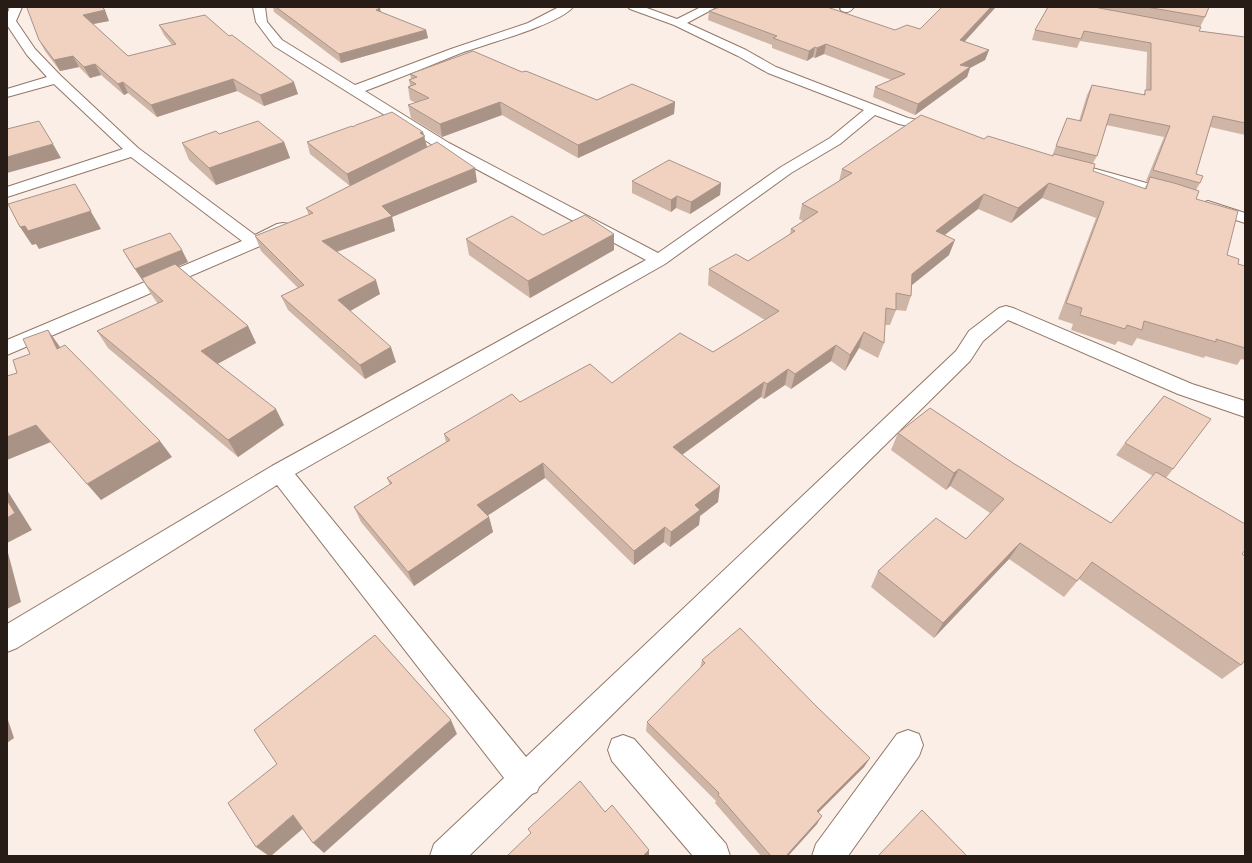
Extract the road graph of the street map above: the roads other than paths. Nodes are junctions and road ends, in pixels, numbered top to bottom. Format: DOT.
graph roads {
  1 [pos="16,7"];
  2 [pos="259,7"];
  3 [pos="567,7"];
  4 [pos="634,7"];
  5 [pos="709,7"];
  6 [pos="8,21"];
  7 [pos="678,23"];
  8 [pos="56,79"];
  9 [pos="355,90"];
  10 [pos="7,93"];
  11 [pos="874,109"];
  12 [pos="954,134"];
  13 [pos="133,151"];
  14 [pos="1069,168"];
  15 [pos="7,192"];
  16 [pos="1245,218"];
  17 [pos="297,222"];
  18 [pos="254,242"];
  19 [pos="660,260"];
  20 [pos="7,348"];
  21 [pos="1245,409"];
  22 [pos="280,472"];
  23 [pos="7,639"];
  24 [pos="908,745"];
  25 [pos="623,750"];
  26 [pos="526,781"];
  27 [pos="446,856"];
  28 [pos="714,856"];
  29 [pos="828,856"];
  1 -- 6 [label="street"];
  2 -- 9 [label="street"];
  3 -- 9 [label="street"];
  4 -- 7 [label="street"];
  5 -- 7 [label="street"];
  6 -- 8 [label="street"];
  7 -- 11 [label="street"];
  8 -- 10 [label="street"];
  8 -- 13 [label="street"];
  9 -- 19 [label="street"];
  11 -- 12 [label="street"];
  11 -- 19 [label="street"];
  13 -- 15 [label="street"];
  13 -- 18 [label="street"];
  14 -- 16 [label="street"];
  17 -- 18 [label="street"];
  18 -- 20 [label="street"];
  19 -- 22 [label="street"];
  21 -- 26 [label="street"];
  22 -- 23 [label="street"];
  22 -- 26 [label="street"];
  24 -- 29 [label="street"];
  25 -- 28 [label="street"];
  26 -- 27 [label="street"];
}
